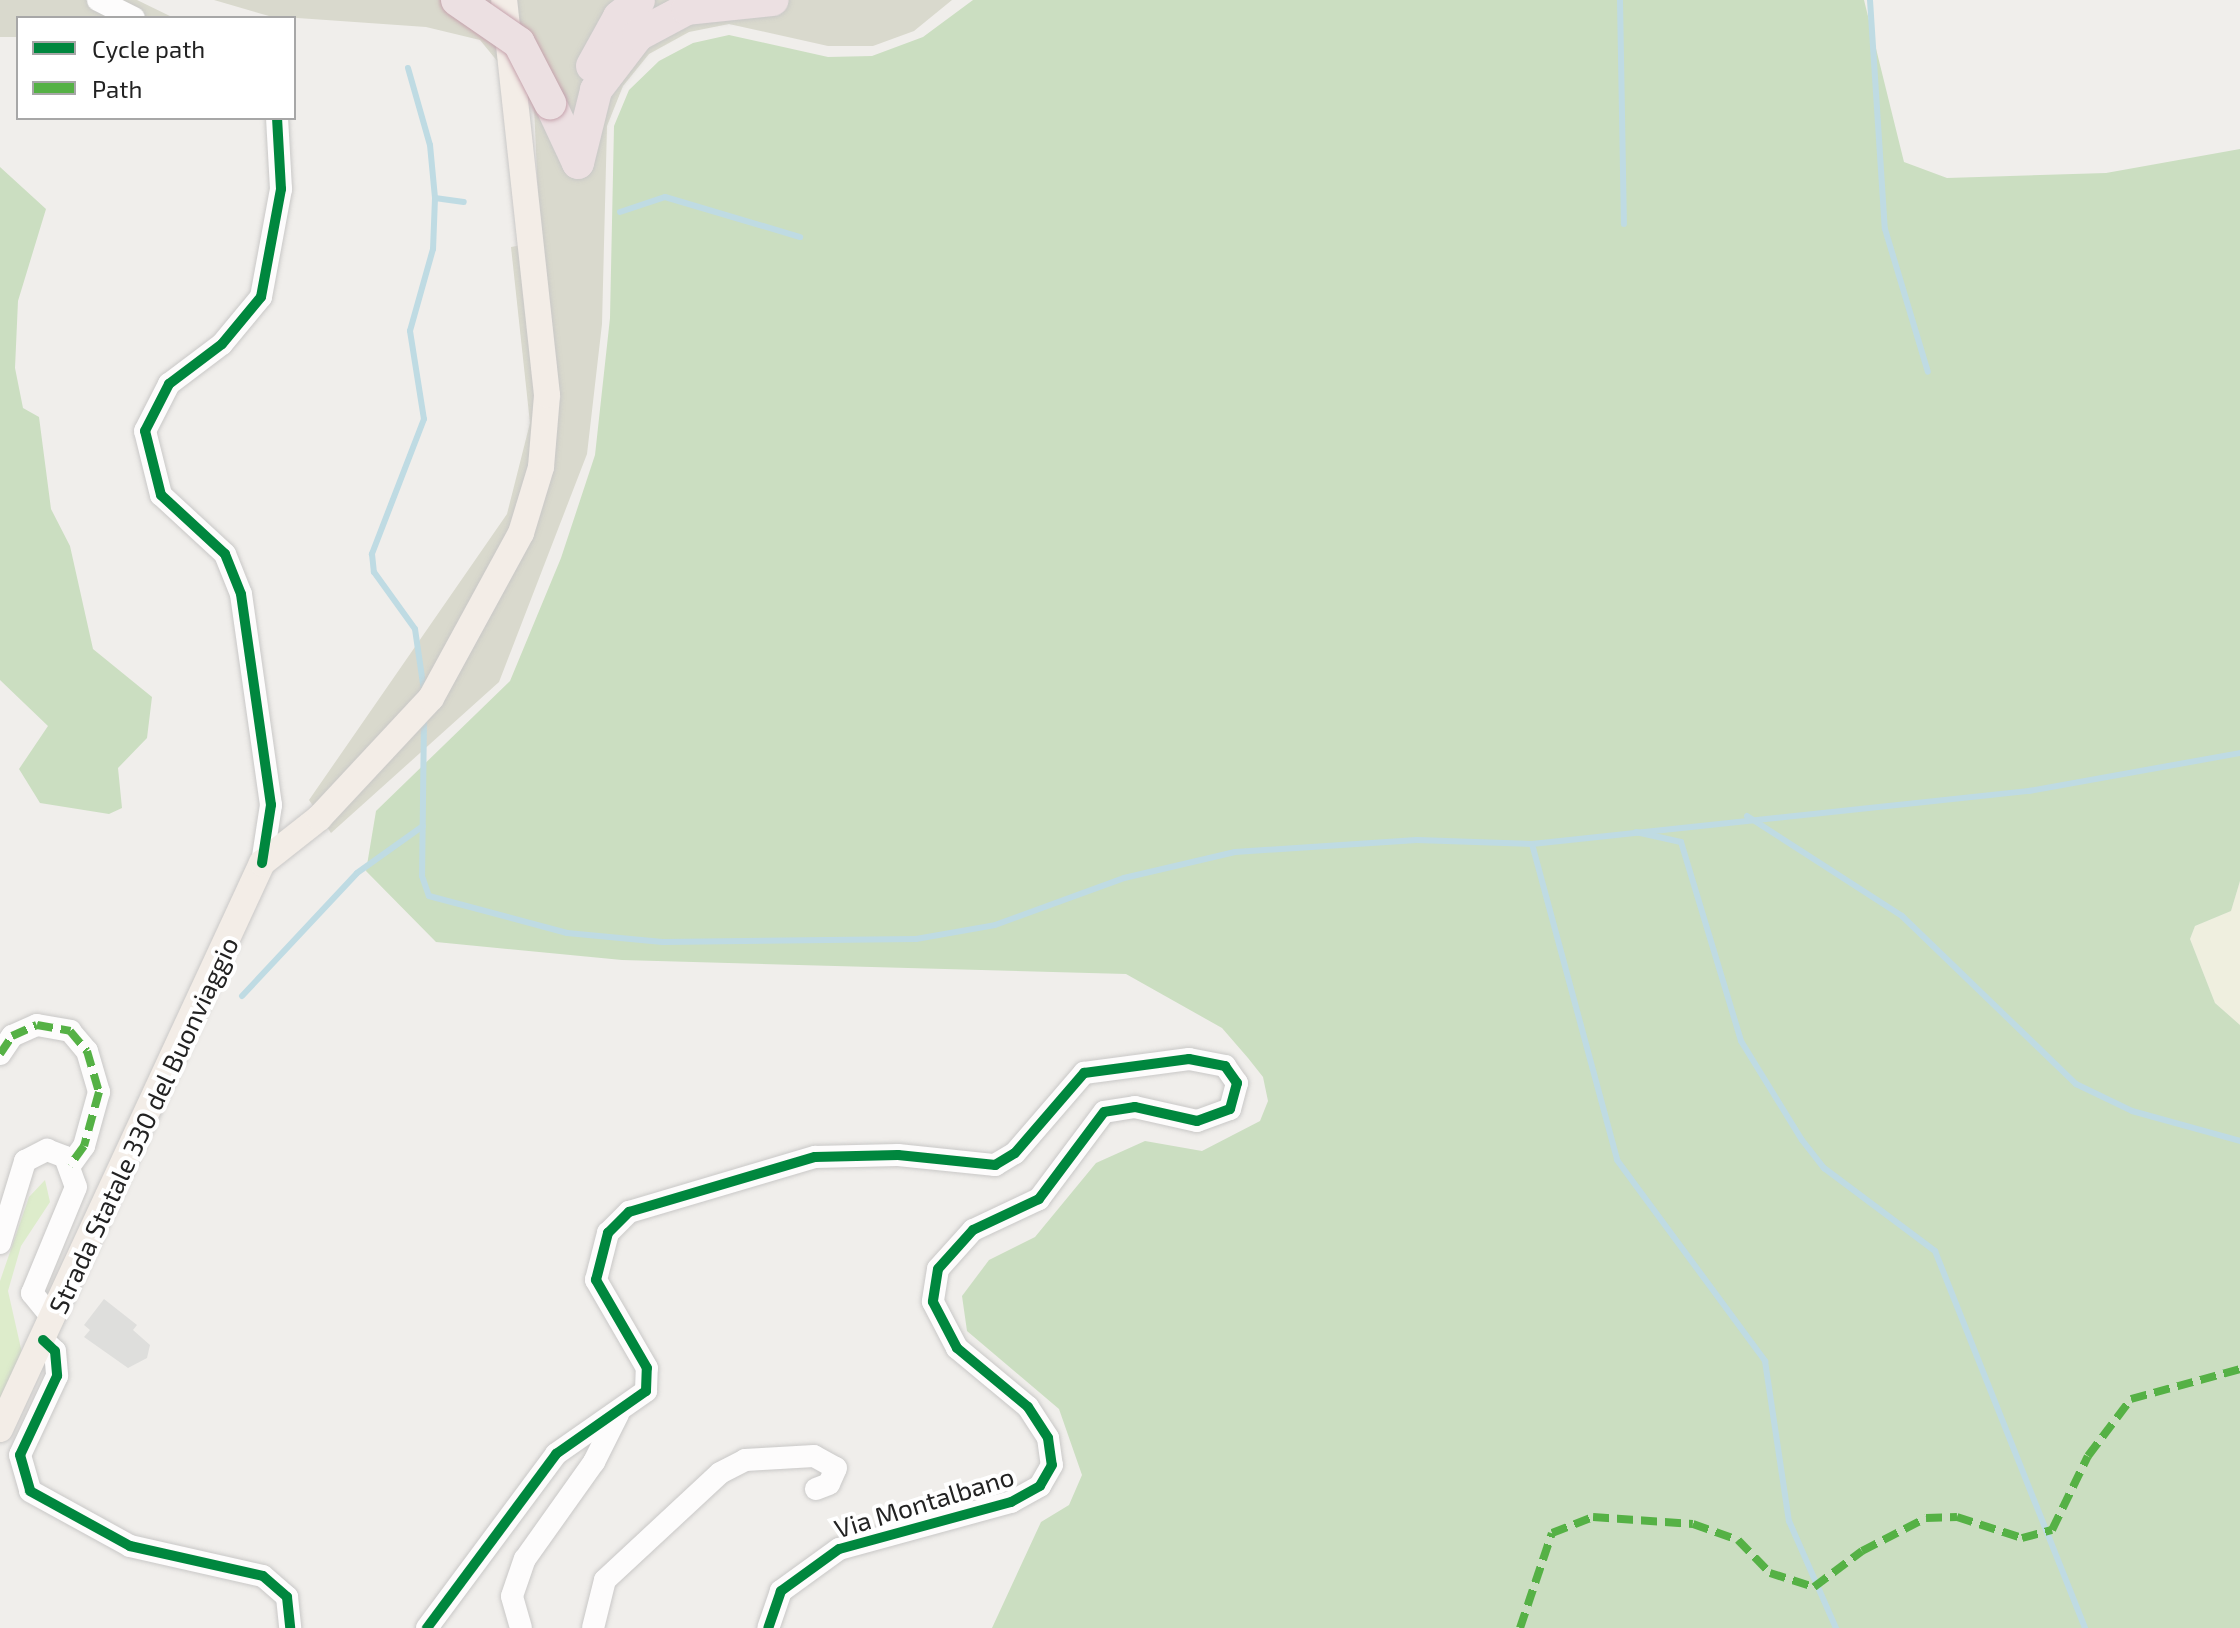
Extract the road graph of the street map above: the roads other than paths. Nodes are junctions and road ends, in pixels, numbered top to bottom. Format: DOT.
graph roads {
  1 [pos="98,0"];
  2 [pos="457,0"];
  3 [pos="504,0"];
  4 [pos="639,0"];
  5 [pos="773,0"];
  6 [pos="130,16"];
  7 [pos="277,120"];
  8 [pos="578,163"];
  9 [pos="262,863"];
  10 [pos="0,1054"];
  11 [pos="70,1165"];
  12 [pos="0,1243"];
  13 [pos="48,1329"];
  14 [pos="618,1414"];
  15 [pos="0,1429"];
  16 [pos="816,1489"];
  17 [pos="290,1628"];
  18 [pos="427,1628"];
  19 [pos="521,1628"];
  20 [pos="593,1628"];
  21 [pos="768,1628"];
  1 -- 6 [label="street"];
  2 -- 8 [label="highway, bridge"];
  3 -- 9 [label="main road, Strada Statale 330 del Buonviaggio"];
  4 -- 8 [label="highway"];
  5 -- 8 [label="highway"];
  7 -- 9 [label="street, Strada Statale 330 del Buonviaggio"];
  9 -- 13 [label="main road, Strada Statale 330 del Buonviaggio"];
  10 -- 11 [label="street"];
  11 -- 12 [label="street"];
  11 -- 13 [label="street"];
  13 -- 15 [label="main road, Strada Statale 330 del Buonviaggio"];
  13 -- 17 [label="street"];
  14 -- 18 [label="street, Via Montalbano"];
  14 -- 19 [label="street"];
  14 -- 21 [label="street, Via Montalbano"];
  16 -- 20 [label="street"];
}
